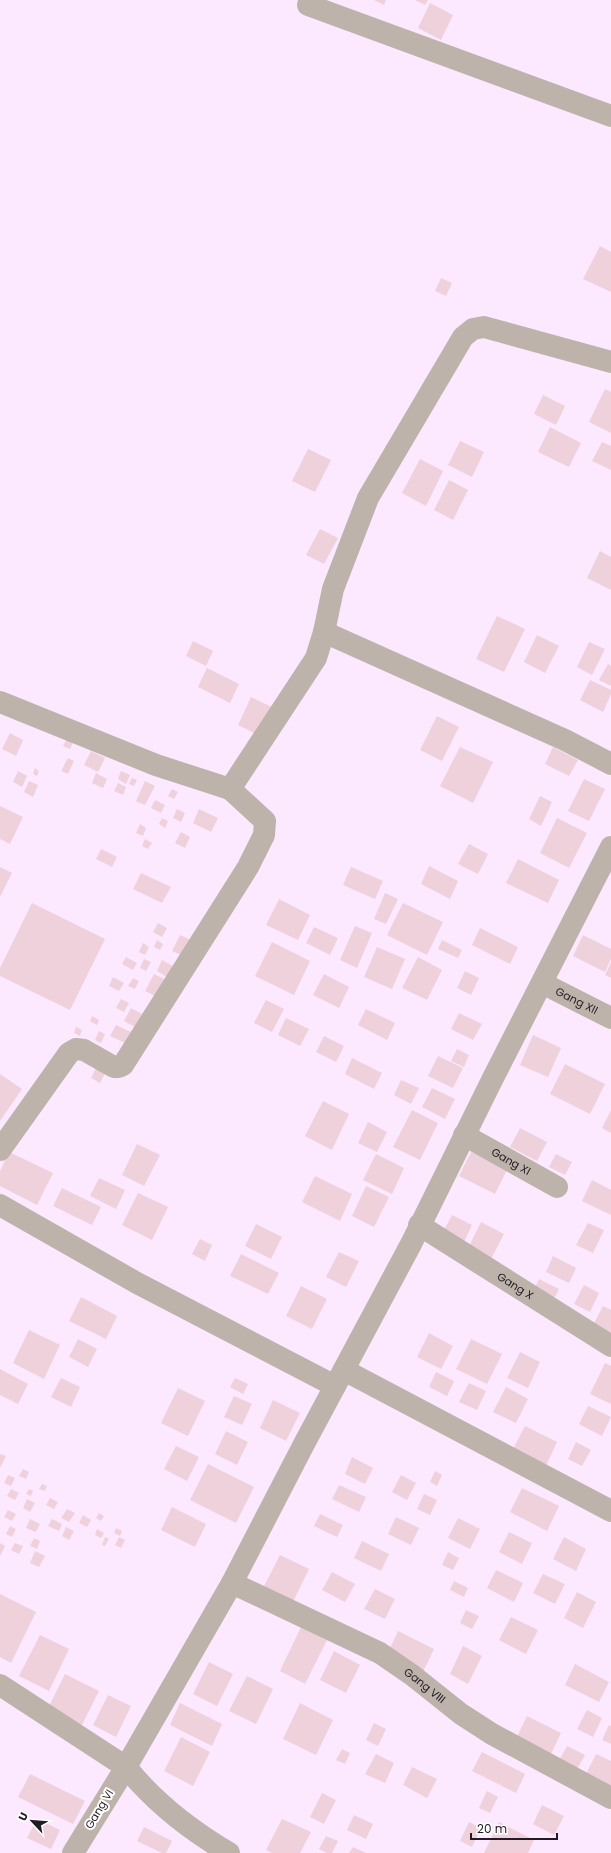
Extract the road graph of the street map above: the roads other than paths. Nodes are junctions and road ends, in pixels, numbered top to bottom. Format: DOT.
graph roads {
  1 [pos="308,5"];
  2 [pos="611,116"];
  3 [pos="611,362"];
  4 [pos="324,632"];
  5 [pos="0,702"];
  6 [pos="611,764"];
  7 [pos="230,789"];
  8 [pos="611,847"];
  9 [pos="542,983"];
  10 [pos="611,1018"];
  11 [pos="464,1135"];
  12 [pos="0,1150"];
  13 [pos="557,1187"];
  14 [pos="0,1205"];
  15 [pos="419,1225"];
  16 [pos="611,1346"];
  17 [pos="339,1378"];
  18 [pos="611,1511"];
  19 [pos="232,1583"];
  20 [pos="0,1685"];
  21 [pos="126,1767"];
  22 [pos="611,1798"];
  23 [pos="73,1853"];
  24 [pos="229,1853"];
  1 -- 2 [label="street"];
  3 -- 4 [label="street"];
  4 -- 6 [label="street"];
  4 -- 7 [label="street"];
  5 -- 7 [label="street"];
  7 -- 12 [label="street"];
  8 -- 9 [label="street, Gang VI"];
  9 -- 10 [label="street, Gang XII"];
  9 -- 11 [label="street, Gang VI"];
  11 -- 13 [label="street, Gang XI"];
  11 -- 15 [label="street, Gang VI"];
  14 -- 17 [label="street"];
  15 -- 16 [label="street, Gang X"];
  15 -- 17 [label="street, Gang VI"];
  17 -- 18 [label="street"];
  17 -- 19 [label="street, Gang VI"];
  19 -- 21 [label="street, Gang VI"];
  19 -- 22 [label="street, Gang VIII"];
  20 -- 21 [label="street"];
  21 -- 23 [label="street, Gang VI"];
  21 -- 24 [label="street"];
}
